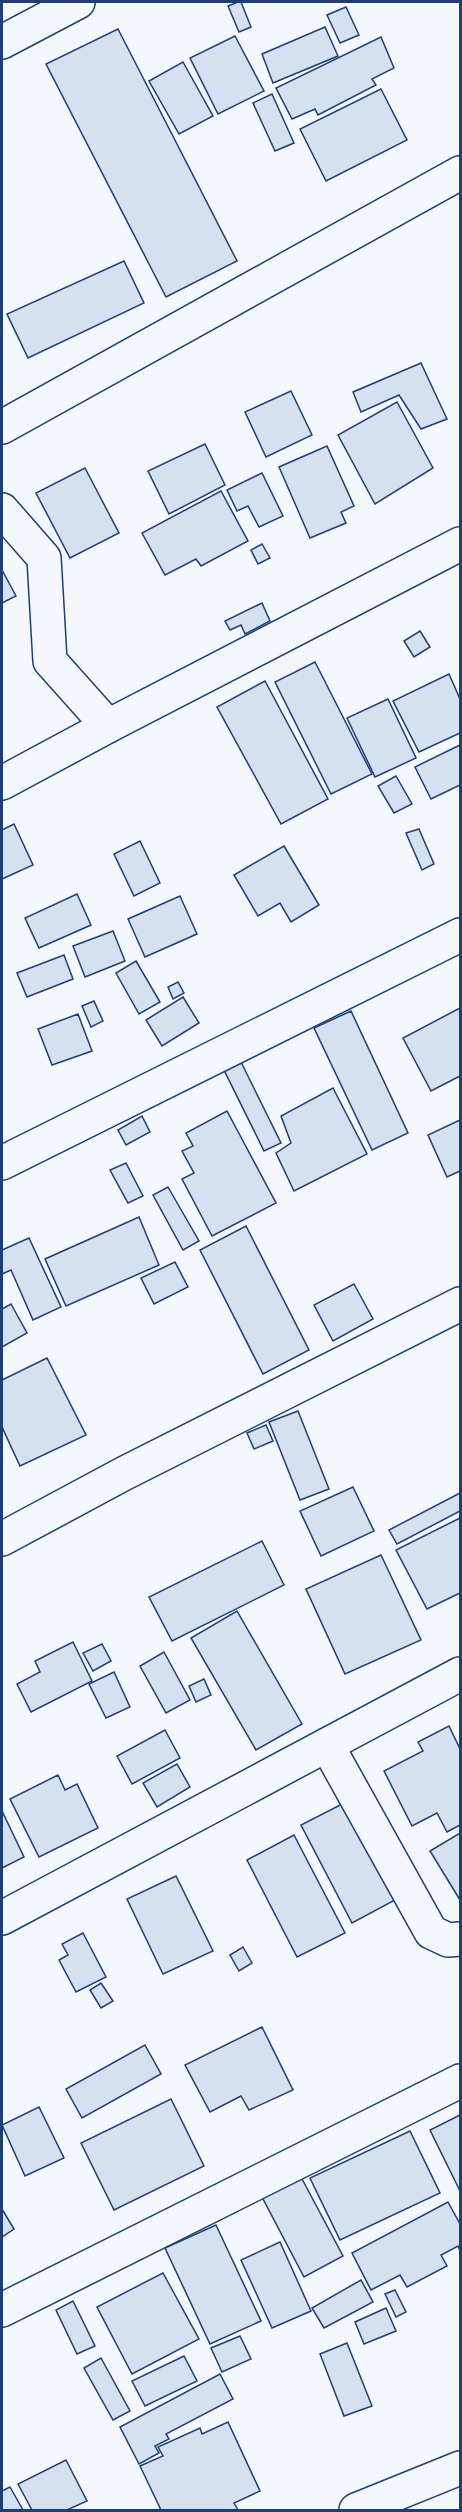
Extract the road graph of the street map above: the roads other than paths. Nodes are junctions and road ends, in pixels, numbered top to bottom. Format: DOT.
graph roads {
  1 [pos="78,2"];
  2 [pos="2,42"];
  3 [pos="460,173"];
  4 [pos="2,427"];
  5 [pos="2,510"];
  6 [pos="460,544"];
  7 [pos="108,726"];
  8 [pos="2,783"];
  9 [pos="460,934"];
  10 [pos="2,1163"];
  11 [pos="460,1304"];
  12 [pos="2,1539"];
  13 [pos="460,1674"];
  14 [pos="327,1745"];
  15 [pos="2,1918"];
  16 [pos="460,1939"];
  17 [pos="460,2081"];
  18 [pos="2,2310"];
  19 [pos="460,2468"];
  20 [pos="356,2511"];
  1 -- 2 [label="street"];
  3 -- 4 [label="street"];
  5 -- 7 [label="street"];
  6 -- 7 [label="street"];
  7 -- 8 [label="street"];
  9 -- 10 [label="street"];
  11 -- 12 [label="street"];
  13 -- 14 [label="street"];
  14 -- 15 [label="street"];
  14 -- 16 [label="street"];
  17 -- 18 [label="street"];
  19 -- 20 [label="street"];
}
